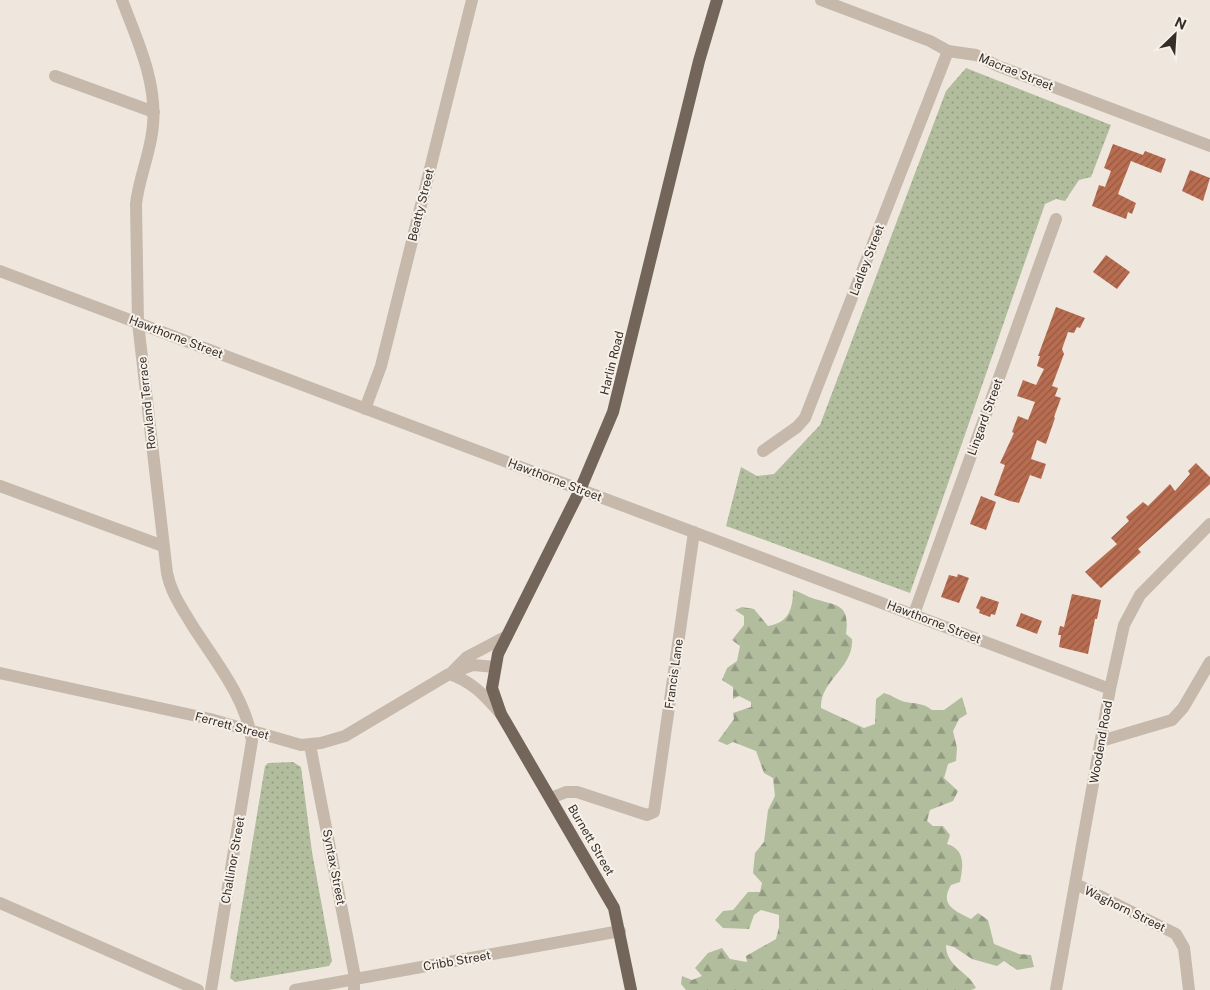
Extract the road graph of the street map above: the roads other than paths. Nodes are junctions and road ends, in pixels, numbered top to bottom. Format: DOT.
graph roads {
  1 [pos="122,0"];
  2 [pos="472,0"];
  3 [pos="708,0"];
  4 [pos="717,0"];
  5 [pos="821,0"];
  6 [pos="948,51"];
  7 [pos="699,61"];
  8 [pos="55,76"];
  9 [pos="154,112"];
  10 [pos="1210,146"];
  11 [pos="1056,219"];
  12 [pos="0,271"];
  13 [pos="138,323"];
  14 [pos="365,409"];
  15 [pos="762,451"];
  16 [pos="0,486"];
  17 [pos="580,490"];
  18 [pos="1210,524"];
  19 [pos="694,532"];
  20 [pos="163,546"];
  21 [pos="914,614"];
  22 [pos="507,636"];
  23 [pos="1210,662"];
  24 [pos="495,667"];
  25 [pos="0,673"];
  26 [pos="449,674"];
  27 [pos="1110,689"];
  28 [pos="501,714"];
  29 [pos="250,730"];
  30 [pos="1101,741"];
  31 [pos="310,745"];
  32 [pos="551,798"];
  33 [pos="1076,884"];
  34 [pos="0,903"];
  35 [pos="620,931"];
  36 [pos="354,985"];
  37 [pos="198,990"];
  38 [pos="211,990"];
  39 [pos="295,990"];
  40 [pos="631,990"];
  41 [pos="1056,990"];
  42 [pos="1189,990"];
  1 -- 9 [label="street, Rowland Terrace"];
  2 -- 14 [label="street, Beatty Street"];
  3 -- 7 [label="main road"];
  4 -- 7 [label="main road, Harlin Road"];
  5 -- 6 [label="street, Macrae Street"];
  6 -- 10 [label="street, Macrae Street"];
  6 -- 15 [label="street, Ladley Street"];
  7 -- 17 [label="main road, Harlin Road"];
  8 -- 9 [label="street"];
  9 -- 13 [label="street, Rowland Terrace"];
  11 -- 21 [label="street, Lingard Street"];
  12 -- 13 [label="street, Hawthorne Street"];
  13 -- 14 [label="street, Hawthorne Street"];
  13 -- 20 [label="street, Rowland Terrace"];
  14 -- 17 [label="street, Hawthorne Street"];
  16 -- 20 [label="street"];
  17 -- 19 [label="street, Hawthorne Street"];
  17 -- 22 [label="main road, Harlin Road"];
  18 -- 27 [label="street, Woodend Road"];
  19 -- 21 [label="street, Hawthorne Street"];
  19 -- 32 [label="street, Francis Lane"];
  20 -- 29 [label="street, Rowland Terrace"];
  21 -- 27 [label="street, Hawthorne Street"];
  22 -- 24 [label="main road, Harlin Road"];
  22 -- 26 [label="street"];
  23 -- 30 [label="street"];
  24 -- 26 [label="street, Ferrett Street"];
  24 -- 28 [label="main road, Harlin Road"];
  25 -- 29 [label="street, Ferrett Street"];
  26 -- 28 [label="street"];
  26 -- 31 [label="street, Ferrett Street"];
  27 -- 30 [label="street, Woodend Road"];
  28 -- 32 [label="main road, Burnett Street"];
  29 -- 31 [label="street, Ferrett Street"];
  29 -- 38 [label="street, Challinor Street"];
  30 -- 33 [label="street, Woodend Road"];
  31 -- 36 [label="street, Syntax Street"];
  32 -- 35 [label="main road, Burnett Street"];
  33 -- 41 [label="street, Woodend Road"];
  33 -- 42 [label="street, Waghorn Street"];
  34 -- 37 [label="street"];
  35 -- 36 [label="street, Cribb Street"];
  35 -- 40 [label="main road, Burnett Street"];
  36 -- 39 [label="street, Cribb Street"];
}
